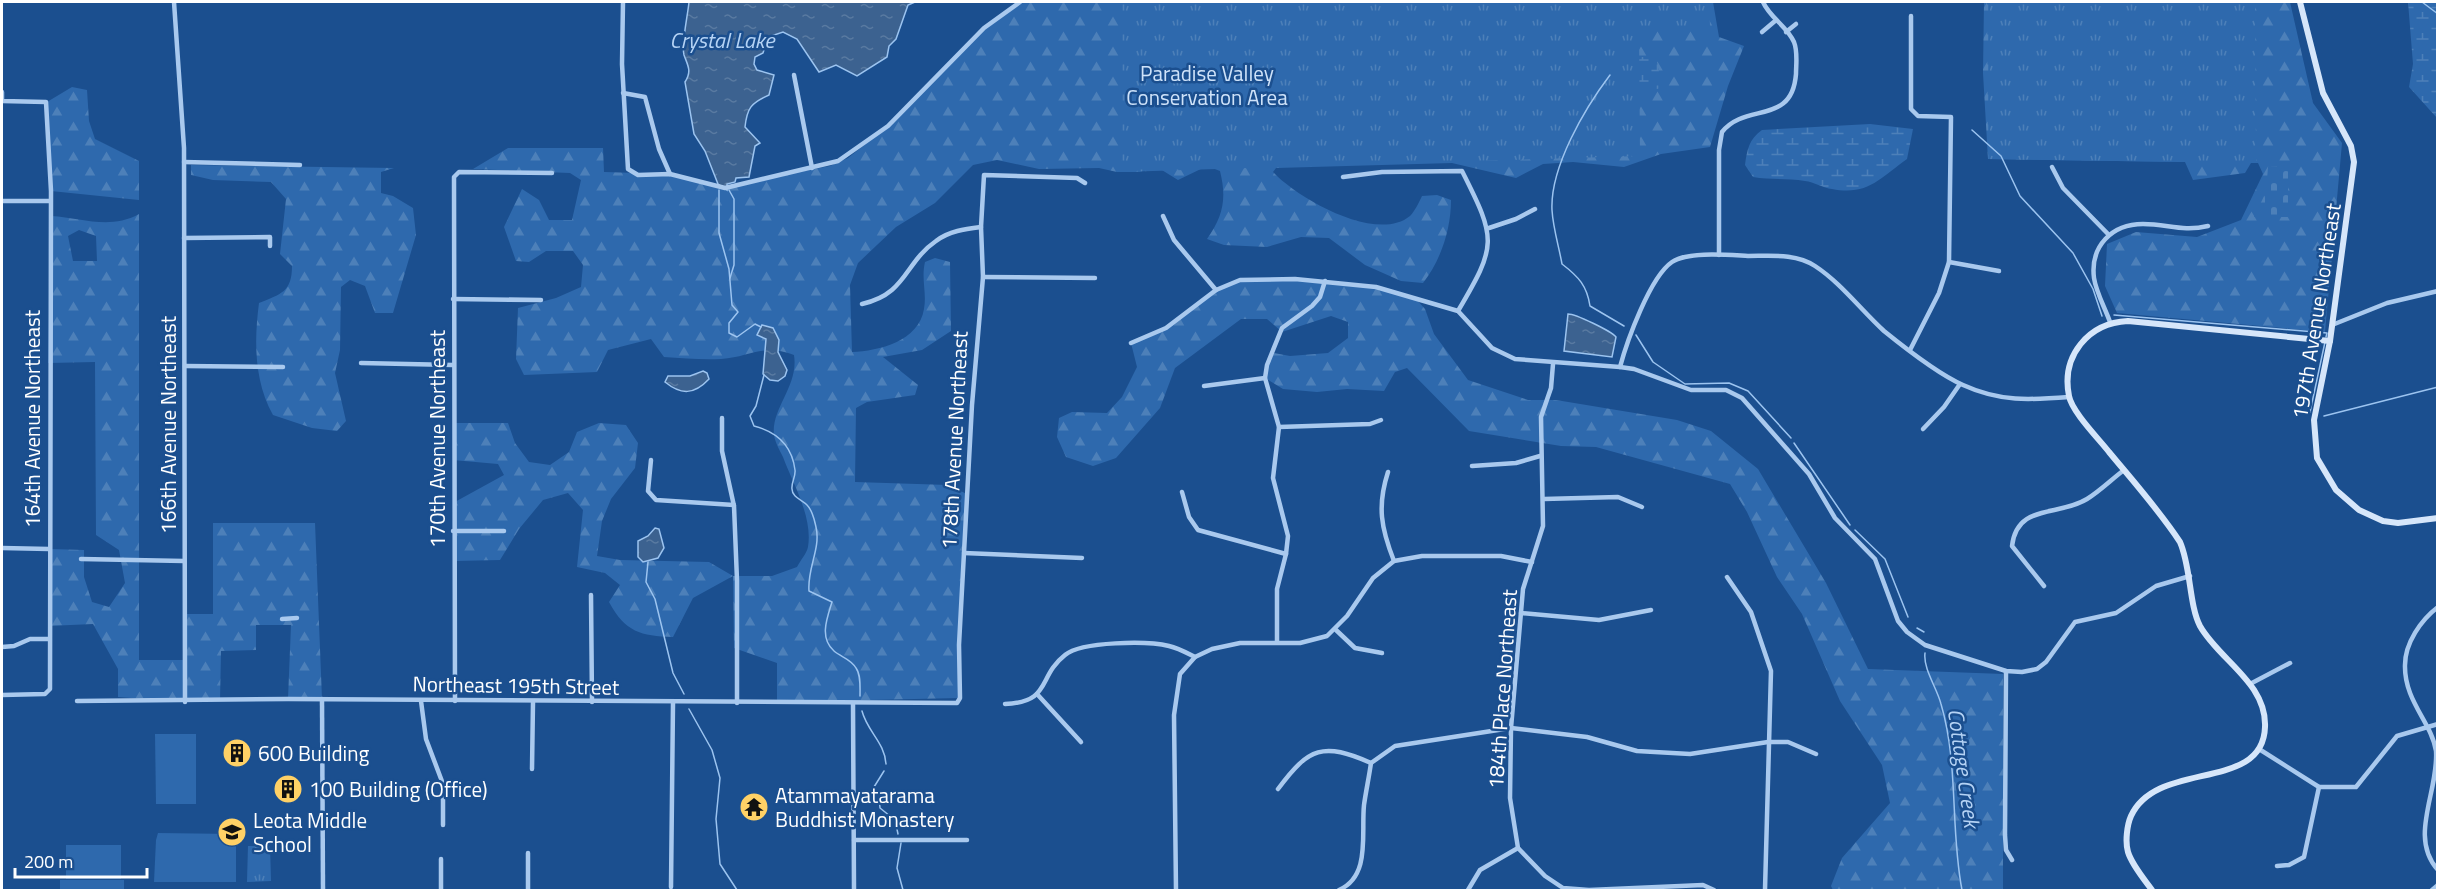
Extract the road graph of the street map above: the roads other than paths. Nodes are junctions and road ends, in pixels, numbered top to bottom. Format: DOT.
graph roads {
  1 [pos="174,2"];
  2 [pos="623,2"];
  3 [pos="1020,2"];
  4 [pos="1763,2"];
  5 [pos="2300,2"];
  6 [pos="1911,16"];
  7 [pos="1774,21"];
  8 [pos="1796,24"];
  9 [pos="1762,32"];
  10 [pos="1786,32"];
  11 [pos="794,75"];
  12 [pos="2,92"];
  13 [pos="623,93"];
  14 [pos="184,162"];
  15 [pos="300,165"];
  16 [pos="2052,167"];
  17 [pos="812,168"];
  18 [pos="552,173"];
  19 [pos="670,174"];
  20 [pos="1343,177"];
  21 [pos="1085,183"];
  22 [pos="2,201"];
  23 [pos="49,201"];
  24 [pos="1535,209"];
  25 [pos="1163,216"];
  26 [pos="2208,226"];
  27 [pos="981,227"];
  28 [pos="1489,228"];
  29 [pos="2108,234"];
  30 [pos="184,238"];
  31 [pos="270,246"];
  32 [pos="1719,255"];
  33 [pos="1949,262"];
  34 [pos="1999,271"];
  35 [pos="983,277"];
  36 [pos="1095,278"];
  37 [pos="1324,281"];
  38 [pos="1216,290"];
  39 [pos="2438,291"];
  40 [pos="453,299"];
  41 [pos="542,300"];
  42 [pos="862,304"];
  43 [pos="1458,311"];
  44 [pos="2110,322"];
  45 [pos="2332,325"];
  46 [pos="2330,341"];
  47 [pos="1131,343"];
  48 [pos="1910,350"];
  49 [pos="361,363"];
  50 [pos="1553,364"];
  51 [pos="453,365"];
  52 [pos="184,366"];
  53 [pos="284,367"];
  54 [pos="1620,367"];
  55 [pos="1266,378"];
  56 [pos="1960,384"];
  57 [pos="1204,386"];
  58 [pos="2069,397"];
  59 [pos="722,417"];
  60 [pos="1381,420"];
  61 [pos="1279,427"];
  62 [pos="1923,429"];
  63 [pos="1540,456"];
  64 [pos="651,460"];
  65 [pos="1472,466"];
  66 [pos="2124,470"];
  67 [pos="1388,472"];
  68 [pos="1182,492"];
  69 [pos="1544,499"];
  70 [pos="734,505"];
  71 [pos="1642,507"];
  72 [pos="2438,518"];
  73 [pos="453,531"];
  74 [pos="504,531"];
  75 [pos="2,548"];
  76 [pos="49,549"];
  77 [pos="964,553"];
  78 [pos="1286,554"];
  79 [pos="1082,558"];
  80 [pos="81,559"];
  81 [pos="184,561"];
  82 [pos="1394,561"];
  83 [pos="1532,562"];
  84 [pos="2190,576"];
  85 [pos="1727,577"];
  86 [pos="2044,586"];
  87 [pos="591,595"];
  88 [pos="2438,607"];
  89 [pos="1651,610"];
  90 [pos="1521,613"];
  91 [pos="297,618"];
  92 [pos="282,619"];
  93 [pos="1336,630"];
  94 [pos="50,639"];
  95 [pos="1277,642"];
  96 [pos="2,647"];
  97 [pos="1382,653"];
  98 [pos="1195,657"];
  99 [pos="2290,663"];
  100 [pos="2006,671"];
  101 [pos="2250,684"];
  102 [pos="1037,694"];
  103 [pos="2,695"];
  104 [pos="322,699"];
  105 [pos="76,701"];
  106 [pos="422,701"];
  107 [pos="455,701"];
  108 [pos="185,702"];
  109 [pos="533,702"];
  110 [pos="592,702"];
  111 [pos="673,703"];
  112 [pos="737,703"];
  113 [pos="853,704"];
  114 [pos="954,704"];
  115 [pos="1005,705"];
  116 [pos="2438,724"];
  117 [pos="2425,726"];
  118 [pos="1511,728"];
  119 [pos="1082,742"];
  120 [pos="1768,742"];
  121 [pos="2259,749"];
  122 [pos="1816,754"];
  123 [pos="1371,764"];
  124 [pos="532,769"];
  125 [pos="2319,787"];
  126 [pos="1278,789"];
  127 [pos="443,825"];
  128 [pos="854,840"];
  129 [pos="967,840"];
  130 [pos="1518,848"];
  131 [pos="528,853"];
  132 [pos="441,859"];
  133 [pos="2012,860"];
  134 [pos="2277,866"];
  135 [pos="2438,870"];
  136 [pos="2438,885"];
  137 [pos="671,887"];
  138 [pos="1346,889"];
  139 [pos="1563,889"];
  140 [pos="323,891"];
  141 [pos="441,891"];
  142 [pos="528,891"];
  143 [pos="854,891"];
  144 [pos="1176,891"];
  145 [pos="1339,891"];
  146 [pos="1468,891"];
  147 [pos="1714,891"];
  148 [pos="1765,891"];
  149 [pos="2152,891"];
  150 [pos="2432,891"];
  1 -- 14 [label="street, 166th Avenue Northeast"];
  2 -- 13 [label="street"];
  3 -- 17 [label="street"];
  4 -- 7 [label="street"];
  5 -- 45 [label="street, 197th Avenue Northeast"];
  6 -- 33 [label="street"];
  7 -- 9 [label="street"];
  7 -- 10 [label="street"];
  8 -- 10 [label="street"];
  10 -- 32 [label="street"];
  11 -- 17 [label="street"];
  12 -- 23 [label="street, 164th Avenue Northeast"];
  13 -- 19 [label="street"];
  13 -- 19 [label="street"];
  14 -- 15 [label="street"];
  14 -- 30 [label="street, 166th Avenue Northeast"];
  16 -- 29 [label="street"];
  17 -- 19 [label="street"];
  18 -- 40 [label="street, 170th Avenue Northeast"];
  20 -- 28 [label="street"];
  21 -- 27 [label="street, 178th Avenue Northeast"];
  22 -- 23 [label="street"];
  23 -- 76 [label="street, 164th Avenue Northeast"];
  24 -- 28 [label="street"];
  25 -- 38 [label="street"];
  26 -- 29 [label="street"];
  27 -- 35 [label="street, 178th Avenue Northeast"];
  27 -- 42 [label="street"];
  28 -- 43 [label="street"];
  29 -- 44 [label="street"];
  30 -- 31 [label="street"];
  30 -- 52 [label="street, 166th Avenue Northeast"];
  32 -- 48 [label="street"];
  32 -- 54 [label="street"];
  33 -- 34 [label="street"];
  33 -- 48 [label="street"];
  35 -- 36 [label="street"];
  35 -- 77 [label="street, 178th Avenue Northeast"];
  37 -- 38 [label="street"];
  37 -- 43 [label="street"];
  37 -- 55 [label="street"];
  38 -- 47 [label="street"];
  39 -- 45 [label="street"];
  40 -- 41 [label="street"];
  40 -- 51 [label="street, 170th Avenue Northeast"];
  43 -- 50 [label="street"];
  44 -- 46 [label="street"];
  44 -- 58 [label="street"];
  45 -- 46 [label="street, 197th Avenue Northeast"];
  46 -- 72 [label="street, 197th Avenue Northeast"];
  48 -- 56 [label="street"];
  49 -- 51 [label="street"];
  50 -- 54 [label="street"];
  50 -- 63 [label="street, 184th Place Northeast"];
  51 -- 73 [label="street, 170th Avenue Northeast"];
  52 -- 53 [label="street"];
  52 -- 81 [label="street, 166th Avenue Northeast"];
  54 -- 100 [label="street"];
  55 -- 57 [label="street"];
  55 -- 61 [label="street"];
  56 -- 58 [label="street"];
  56 -- 62 [label="street"];
  58 -- 66 [label="street"];
  59 -- 70 [label="street"];
  60 -- 61 [label="street"];
  61 -- 78 [label="street"];
  63 -- 65 [label="street"];
  63 -- 69 [label="street, 184th Place Northeast"];
  64 -- 70 [label="street"];
  66 -- 84 [label="street"];
  66 -- 86 [label="street"];
  67 -- 82 [label="street"];
  68 -- 78 [label="street"];
  69 -- 71 [label="street"];
  69 -- 83 [label="street, 184th Place Northeast"];
  70 -- 112 [label="street"];
  73 -- 74 [label="street"];
  73 -- 107 [label="street, 170th Avenue Northeast"];
  75 -- 76 [label="street"];
  76 -- 94 [label="street, 164th Avenue Northeast"];
  77 -- 79 [label="street"];
  77 -- 114 [label="street, 178th Avenue Northeast"];
  78 -- 95 [label="street"];
  80 -- 81 [label="street"];
  81 -- 108 [label="street, 166th Avenue Northeast"];
  82 -- 83 [label="street"];
  82 -- 93 [label="street"];
  83 -- 90 [label="street, 184th Place Northeast"];
  84 -- 100 [label="street"];
  84 -- 101 [label="street"];
  85 -- 120 [label="street"];
  87 -- 110 [label="street"];
  88 -- 117 [label="street"];
  89 -- 90 [label="street"];
  90 -- 118 [label="street, 184th Place Northeast"];
  91 -- 92 [label="street"];
  93 -- 95 [label="street"];
  93 -- 97 [label="street"];
  94 -- 96 [label="street"];
  94 -- 103 [label="street, 164th Avenue Northeast"];
  95 -- 98 [label="street"];
  98 -- 102 [label="street"];
  98 -- 144 [label="street"];
  99 -- 101 [label="street"];
  100 -- 133 [label="street"];
  101 -- 121 [label="street"];
  102 -- 115 [label="street"];
  102 -- 119 [label="street"];
  104 -- 106 [label="street, Northeast 195th Street"];
  104 -- 108 [label="street, Northeast 195th Street"];
  104 -- 140 [label="street"];
  105 -- 108 [label="street, Northeast 195th Street"];
  106 -- 107 [label="street, Northeast 195th Street"];
  106 -- 127 [label="street"];
  107 -- 109 [label="street, Northeast 195th Street"];
  109 -- 110 [label="street, Northeast 195th Street"];
  109 -- 124 [label="street"];
  110 -- 111 [label="street, Northeast 195th Street"];
  111 -- 112 [label="street, Northeast 195th Street"];
  111 -- 137 [label="street"];
  112 -- 113 [label="street, Northeast 195th Street"];
  113 -- 114 [label="street, Northeast 195th Street"];
  113 -- 128 [label="street"];
  116 -- 117 [label="street"];
  117 -- 125 [label="street"];
  117 -- 135 [label="street"];
  118 -- 120 [label="street"];
  118 -- 123 [label="street"];
  118 -- 130 [label="street, 184th Place Northeast"];
  120 -- 122 [label="street"];
  120 -- 148 [label="street"];
  121 -- 125 [label="street"];
  121 -- 149 [label="street"];
  123 -- 126 [label="street"];
  123 -- 138 [label="street"];
  125 -- 134 [label="street"];
  128 -- 129 [label="street"];
  128 -- 143 [label="street"];
  130 -- 139 [label="street"];
  130 -- 146 [label="street"];
  131 -- 142 [label="street"];
  132 -- 141 [label="street"];
  136 -- 150 [label="street"];
  138 -- 145 [label="street"];
  139 -- 147 [label="street"];
}
